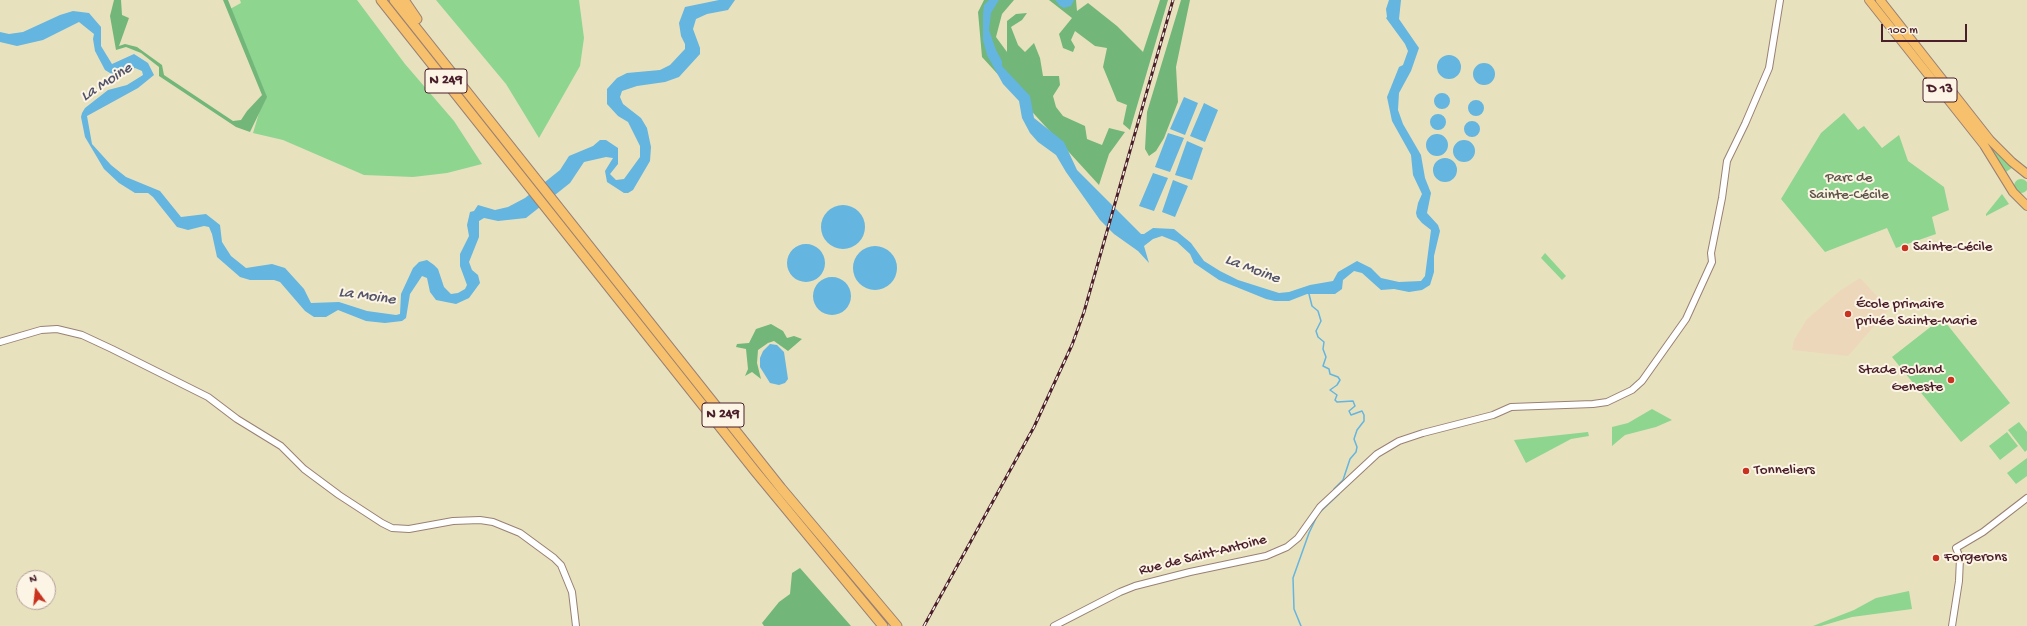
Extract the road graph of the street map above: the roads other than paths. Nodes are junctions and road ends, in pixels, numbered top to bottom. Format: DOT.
graph roads {
  1 [pos="375,0"];
  2 [pos="381,0"];
  3 [pos="394,0"];
  4 [pos="404,0"];
  5 [pos="1780,0"];
  6 [pos="1869,0"];
  7 [pos="1880,0"];
  8 [pos="391,12"];
  9 [pos="424,36"];
  10 [pos="2027,174"];
  11 [pos="2027,206"];
  12 [pos="0,342"];
  13 [pos="2027,498"];
  14 [pos="576,626"];
  15 [pos="883,626"];
  16 [pos="897,626"];
  17 [pos="1054,626"];
  18 [pos="1952,626"];
  1 -- 8 [label="highway, N 249"];
  2 -- 8 [label="highway, N 249"];
  3 -- 9 [label="highway, N 249"];
  4 -- 9 [label="highway, N 249"];
  5 -- 17 [label="street, Rue de Saint-Antoine"];
  6 -- 11 [label="main road, D 13"];
  7 -- 10 [label="main road, D 13"];
  8 -- 15 [label="highway, N 249"];
  9 -- 16 [label="highway, N 249"];
  12 -- 14 [label="street"];
  13 -- 18 [label="street"];
}
